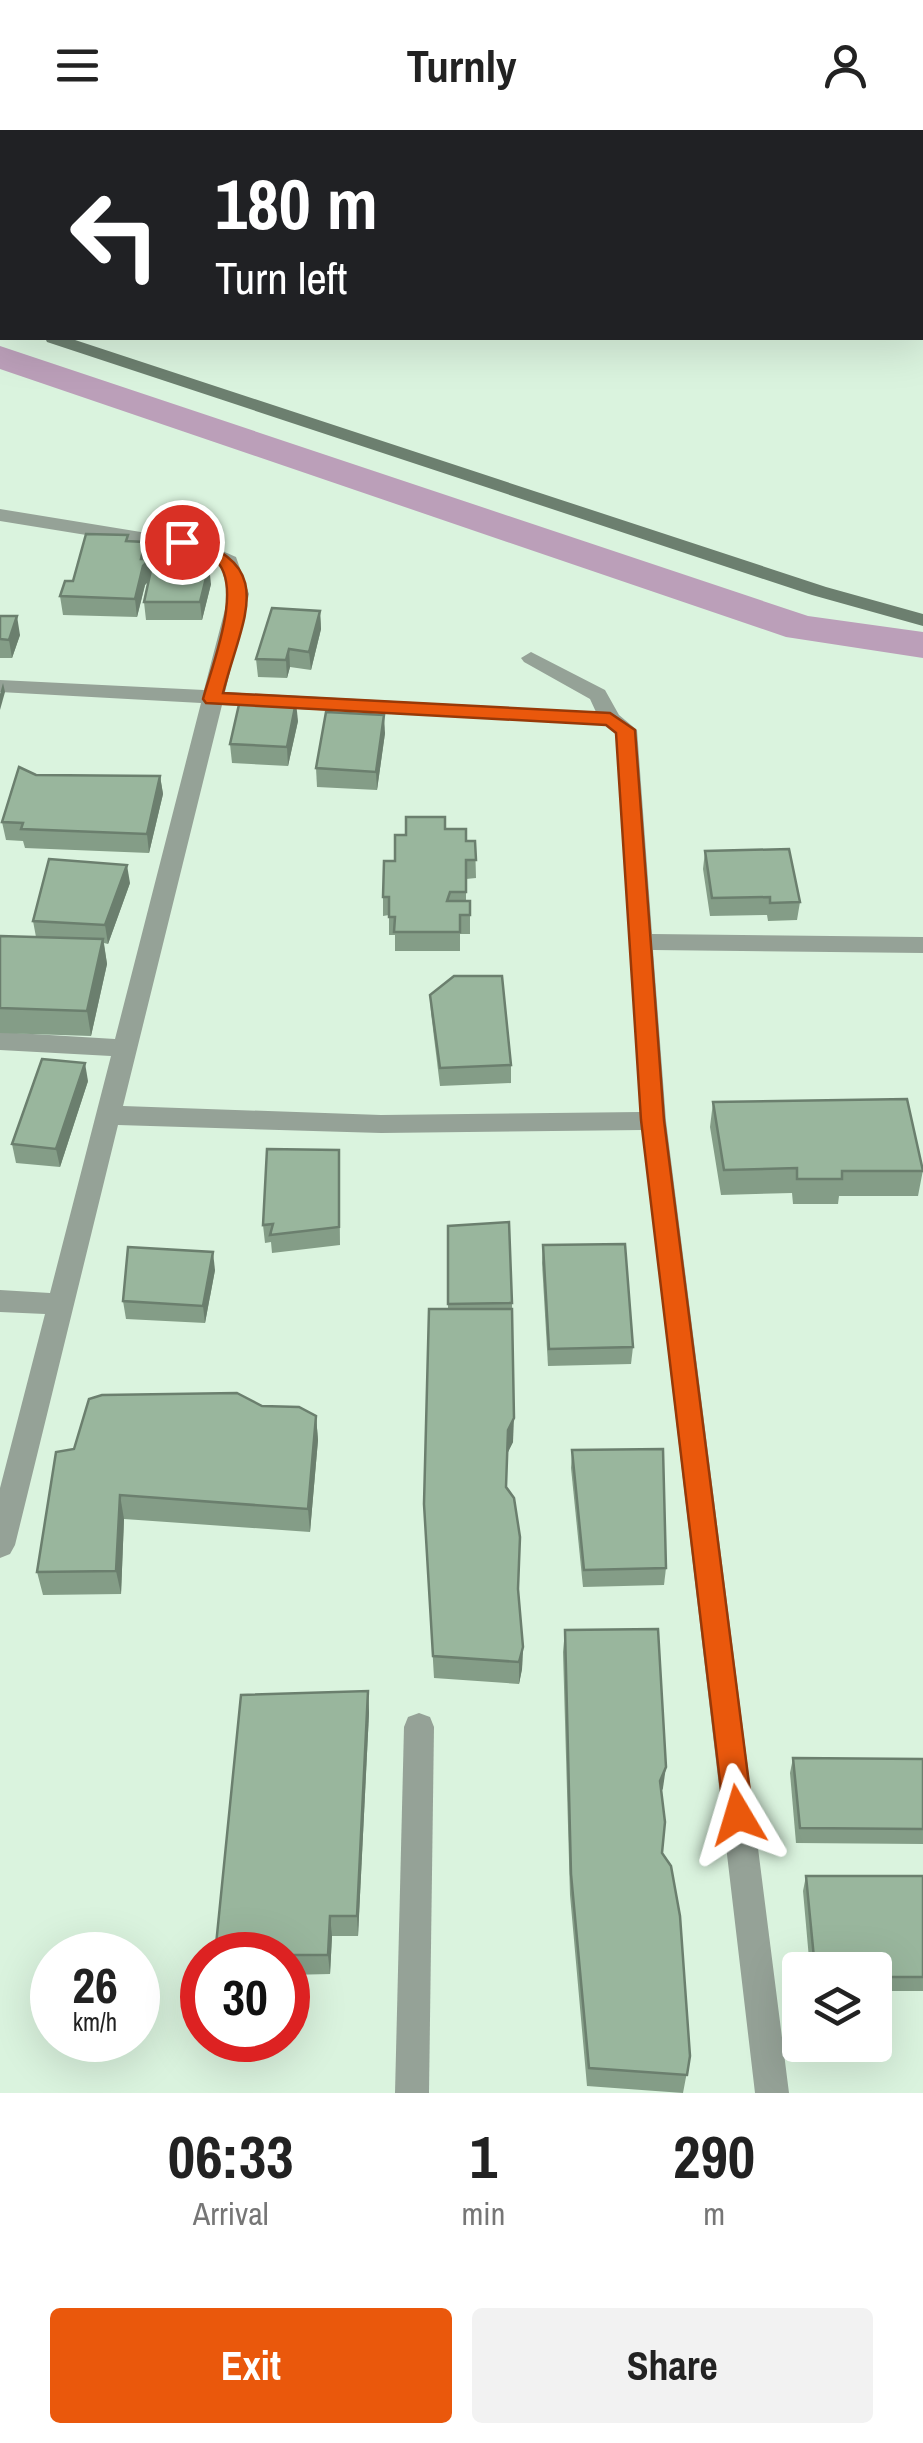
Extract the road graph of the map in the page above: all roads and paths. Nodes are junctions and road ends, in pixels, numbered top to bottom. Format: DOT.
graph roads {
  1 [pos="59,340"];
  2 [pos="0,515"];
  3 [pos="923,620"];
  4 [pos="531,658"];
  5 [pos="0,686"];
  6 [pos="212,699"];
  7 [pos="610,719"];
  8 [pos="640,942"];
  9 [pos="923,944"];
  10 [pos="0,1041"];
  11 [pos="125,1048"];
  12 [pos="108,1115"];
  13 [pos="653,1120"];
  14 [pos="0,1301"];
  15 [pos="61,1304"];
  16 [pos="0,1546"];
  17 [pos="418,1727"];
  18 [pos="412,2093"];
  19 [pos="772,2093"];
  1 -- 3 [label="street"];
  2 -- 6 [label="street"];
  4 -- 7 [label="street"];
  5 -- 6 [label="street"];
  6 -- 7 [label="street"];
  6 -- 11 [label="street"];
  7 -- 8 [label="street"];
  8 -- 9 [label="street"];
  8 -- 13 [label="street"];
  10 -- 11 [label="street"];
  11 -- 12 [label="street"];
  12 -- 13 [label="street"];
  12 -- 15 [label="street"];
  13 -- 19 [label="street"];
  14 -- 15 [label="street"];
  15 -- 16 [label="street"];
  17 -- 18 [label="street"];
}
